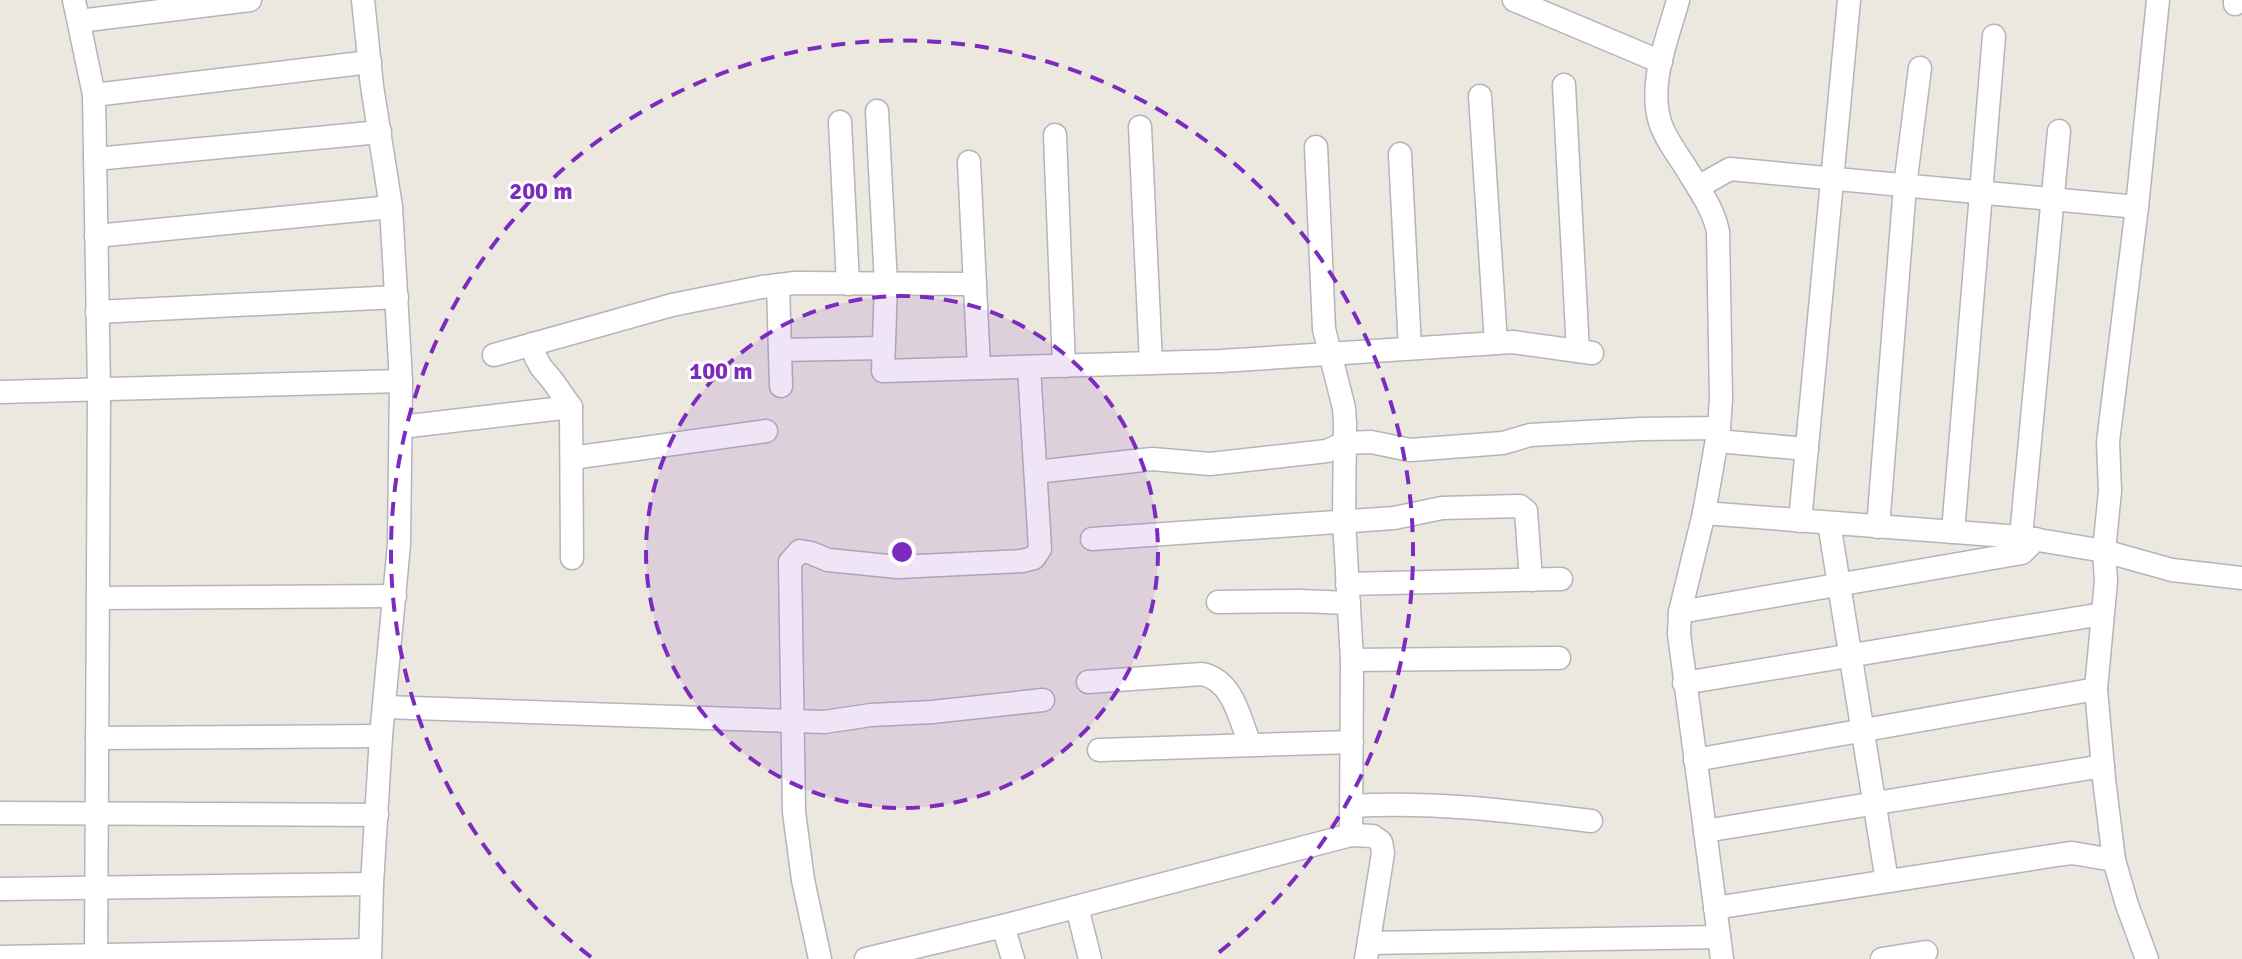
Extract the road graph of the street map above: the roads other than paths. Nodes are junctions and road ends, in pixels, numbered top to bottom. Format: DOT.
graph roads {
  1 [pos="250,0"];
  2 [pos="363,0"];
  3 [pos="1514,0"];
  4 [pos="1678,0"];
  5 [pos="1849,0"];
  6 [pos="2158,0"];
  7 [pos="76,11"];
  8 [pos="1994,36"];
  9 [pos="370,62"];
  10 [pos="1661,62"];
  11 [pos="1920,68"];
  12 [pos="1564,85"];
  13 [pos="94,95"];
  14 [pos="1480,96"];
  15 [pos="877,111"];
  16 [pos="840,122"];
  17 [pos="1140,127"];
  18 [pos="2059,131"];
  19 [pos="380,132"];
  20 [pos="1055,135"];
  21 [pos="1316,147"];
  22 [pos="1400,154"];
  23 [pos="95,159"];
  24 [pos="969,162"];
  25 [pos="1831,179"];
  26 [pos="1905,186"];
  27 [pos="1698,187"];
  28 [pos="1980,193"];
  29 [pos="2053,200"];
  30 [pos="391,207"];
  31 [pos="2137,207"];
  32 [pos="96,236"];
  33 [pos="848,284"];
  34 [pos="886,284"];
  35 [pos="975,284"];
  36 [pos="778,285"];
  37 [pos="397,297"];
  38 [pos="97,312"];
  39 [pos="1496,343"];
  40 [pos="532,344"];
  41 [pos="883,348"];
  42 [pos="1410,348"];
  43 [pos="780,350"];
  44 [pos="1329,354"];
  45 [pos="494,355"];
  46 [pos="1151,363"];
  47 [pos="1064,366"];
  48 [pos="1029,367"];
  49 [pos="979,368"];
  50 [pos="401,381"];
  51 [pos="781,386"];
  52 [pos="99,389"];
  53 [pos="0,392"];
  54 [pos="571,407"];
  55 [pos="401,427"];
  56 [pos="766,431"];
  57 [pos="1718,434"];
  58 [pos="1344,443"];
  59 [pos="1807,449"];
  60 [pos="572,458"];
  61 [pos="1036,472"];
  62 [pos="1704,513"];
  63 [pos="1344,520"];
  64 [pos="1800,521"];
  65 [pos="1829,523"];
  66 [pos="1878,527"];
  67 [pos="1953,532"];
  68 [pos="2028,538"];
  69 [pos="1092,539"];
  70 [pos="2104,551"];
  71 [pos="572,558"];
  72 [pos="2242,578"];
  73 [pos="1561,579"];
  74 [pos="1531,580"];
  75 [pos="1839,585"];
  76 [pos="1348,594"];
  77 [pos="395,596"];
  78 [pos="98,598"];
  79 [pos="1218,602"];
  80 [pos="1680,612"];
  81 [pos="2102,614"];
  82 [pos="1850,655"];
  83 [pos="1559,658"];
  84 [pos="1352,660"];
  85 [pos="1088,682"];
  86 [pos="1684,683"];
  87 [pos="2096,689"];
  88 [pos="1043,700"];
  89 [pos="384,707"];
  90 [pos="792,720"];
  91 [pos="1863,730"];
  92 [pos="381,736"];
  93 [pos="97,738"];
  94 [pos="1352,742"];
  95 [pos="1250,745"];
  96 [pos="1099,750"];
  97 [pos="1695,760"];
  98 [pos="2103,766"];
  99 [pos="1874,803"];
  100 [pos="1351,806"];
  101 [pos="97,812"];
  102 [pos="0,813"];
  103 [pos="377,815"];
  104 [pos="1591,821"];
  105 [pos="1705,831"];
  106 [pos="1351,835"];
  107 [pos="2114,860"];
  108 [pos="1887,881"];
  109 [pos="372,884"];
  110 [pos="96,888"];
  111 [pos="0,889"];
  112 [pos="1077,907"];
  113 [pos="1715,908"];
  114 [pos="1003,926"];
  115 [pos="1721,948"];
  116 [pos="943,950"];
  117 [pos="1367,951"];
  118 [pos="1926,952"];
  119 [pos="370,954"];
  120 [pos="0,957"];
  121 [pos="96,957"];
  122 [pos="874,958"];
  123 [pos="820,959"];
  124 [pos="1013,959"];
  125 [pos="1090,959"];
  126 [pos="1882,959"];
  127 [pos="2147,959"];
  1 -- 7 [label="street"];
  2 -- 9 [label="street"];
  3 -- 10 [label="street"];
  4 -- 10 [label="street"];
  5 -- 25 [label="street"];
  6 -- 31 [label="street"];
  7 -- 13 [label="street"];
  8 -- 28 [label="street"];
  9 -- 13 [label="street"];
  9 -- 19 [label="street"];
  10 -- 27 [label="street"];
  11 -- 26 [label="street"];
  12 -- 39 [label="street"];
  13 -- 23 [label="street"];
  14 -- 39 [label="street"];
  15 -- 34 [label="street"];
  16 -- 33 [label="street"];
  17 -- 46 [label="street"];
  18 -- 29 [label="street"];
  19 -- 23 [label="street"];
  19 -- 30 [label="street"];
  20 -- 47 [label="street"];
  21 -- 44 [label="street"];
  22 -- 42 [label="street"];
  23 -- 32 [label="street"];
  24 -- 35 [label="street"];
  25 -- 26 [label="street"];
  25 -- 27 [label="street"];
  25 -- 59 [label="street"];
  26 -- 28 [label="street"];
  26 -- 66 [label="street"];
  27 -- 57 [label="street"];
  28 -- 29 [label="street"];
  28 -- 67 [label="street"];
  29 -- 31 [label="street"];
  29 -- 68 [label="street"];
  30 -- 32 [label="street"];
  30 -- 37 [label="street"];
  31 -- 70 [label="street"];
  32 -- 38 [label="street"];
  33 -- 34 [label="street"];
  33 -- 36 [label="street"];
  34 -- 35 [label="street"];
  34 -- 41 [label="street"];
  35 -- 49 [label="street"];
  36 -- 40 [label="street"];
  36 -- 43 [label="street"];
  37 -- 38 [label="street"];
  37 -- 50 [label="street"];
  38 -- 52 [label="street"];
  39 -- 42 [label="street"];
  40 -- 45 [label="street"];
  40 -- 54 [label="street"];
  41 -- 43 [label="street"];
  41 -- 49 [label="street"];
  42 -- 44 [label="street"];
  43 -- 51 [label="street"];
  44 -- 46 [label="street"];
  44 -- 58 [label="street"];
  46 -- 47 [label="street"];
  47 -- 48 [label="street"];
  48 -- 49 [label="street"];
  48 -- 61 [label="street"];
  50 -- 52 [label="street"];
  50 -- 55 [label="street"];
  52 -- 53 [label="street"];
  52 -- 78 [label="street"];
  54 -- 55 [label="street"];
  54 -- 60 [label="street"];
  55 -- 77 [label="street"];
  56 -- 60 [label="street"];
  57 -- 58 [label="street"];
  57 -- 59 [label="street"];
  57 -- 62 [label="street"];
  58 -- 61 [label="street"];
  58 -- 63 [label="street"];
  59 -- 64 [label="street"];
  60 -- 71 [label="street"];
  61 -- 90 [label="street"];
  62 -- 64 [label="street"];
  62 -- 80 [label="street"];
  63 -- 69 [label="street"];
  63 -- 74 [label="street"];
  63 -- 76 [label="street"];
  64 -- 65 [label="street"];
  65 -- 66 [label="street"];
  65 -- 75 [label="street"];
  66 -- 67 [label="street"];
  67 -- 68 [label="street"];
  68 -- 70 [label="street"];
  68 -- 75 [label="street"];
  70 -- 72 [label="street"];
  70 -- 81 [label="street"];
  73 -- 74 [label="street"];
  74 -- 76 [label="street"];
  75 -- 80 [label="street"];
  75 -- 82 [label="street"];
  76 -- 79 [label="street"];
  76 -- 84 [label="street"];
  77 -- 78 [label="street"];
  77 -- 89 [label="street"];
  78 -- 93 [label="street"];
  80 -- 86 [label="street"];
  81 -- 82 [label="street"];
  81 -- 87 [label="street"];
  82 -- 86 [label="street"];
  82 -- 91 [label="street"];
  83 -- 84 [label="street"];
  84 -- 94 [label="street"];
  85 -- 95 [label="street"];
  86 -- 97 [label="street"];
  87 -- 91 [label="street"];
  87 -- 98 [label="street"];
  88 -- 90 [label="street"];
  89 -- 90 [label="street"];
  89 -- 92 [label="street"];
  90 -- 123 [label="street"];
  91 -- 97 [label="street"];
  91 -- 99 [label="street"];
  92 -- 93 [label="street"];
  92 -- 103 [label="street"];
  93 -- 101 [label="street"];
  94 -- 95 [label="street"];
  94 -- 100 [label="street"];
  95 -- 96 [label="street"];
  97 -- 105 [label="street"];
  98 -- 99 [label="street"];
  98 -- 107 [label="street"];
  99 -- 105 [label="street"];
  99 -- 108 [label="street"];
  100 -- 104 [label="street"];
  100 -- 106 [label="street"];
  101 -- 102 [label="street"];
  101 -- 103 [label="street"];
  101 -- 110 [label="street"];
  103 -- 109 [label="street"];
  105 -- 113 [label="street"];
  106 -- 112 [label="street"];
  106 -- 117 [label="street"];
  107 -- 108 [label="street"];
  107 -- 127 [label="street"];
  108 -- 113 [label="street"];
  109 -- 110 [label="street"];
  109 -- 119 [label="street"];
  110 -- 111 [label="street"];
  110 -- 121 [label="street"];
  112 -- 114 [label="street"];
  112 -- 125 [label="street"];
  113 -- 115 [label="street"];
  114 -- 116 [label="street"];
  114 -- 124 [label="street"];
  115 -- 117 [label="street"];
  116 -- 122 [label="street"];
  118 -- 126 [label="street"];
  119 -- 121 [label="street"];
  120 -- 121 [label="street"];
}
